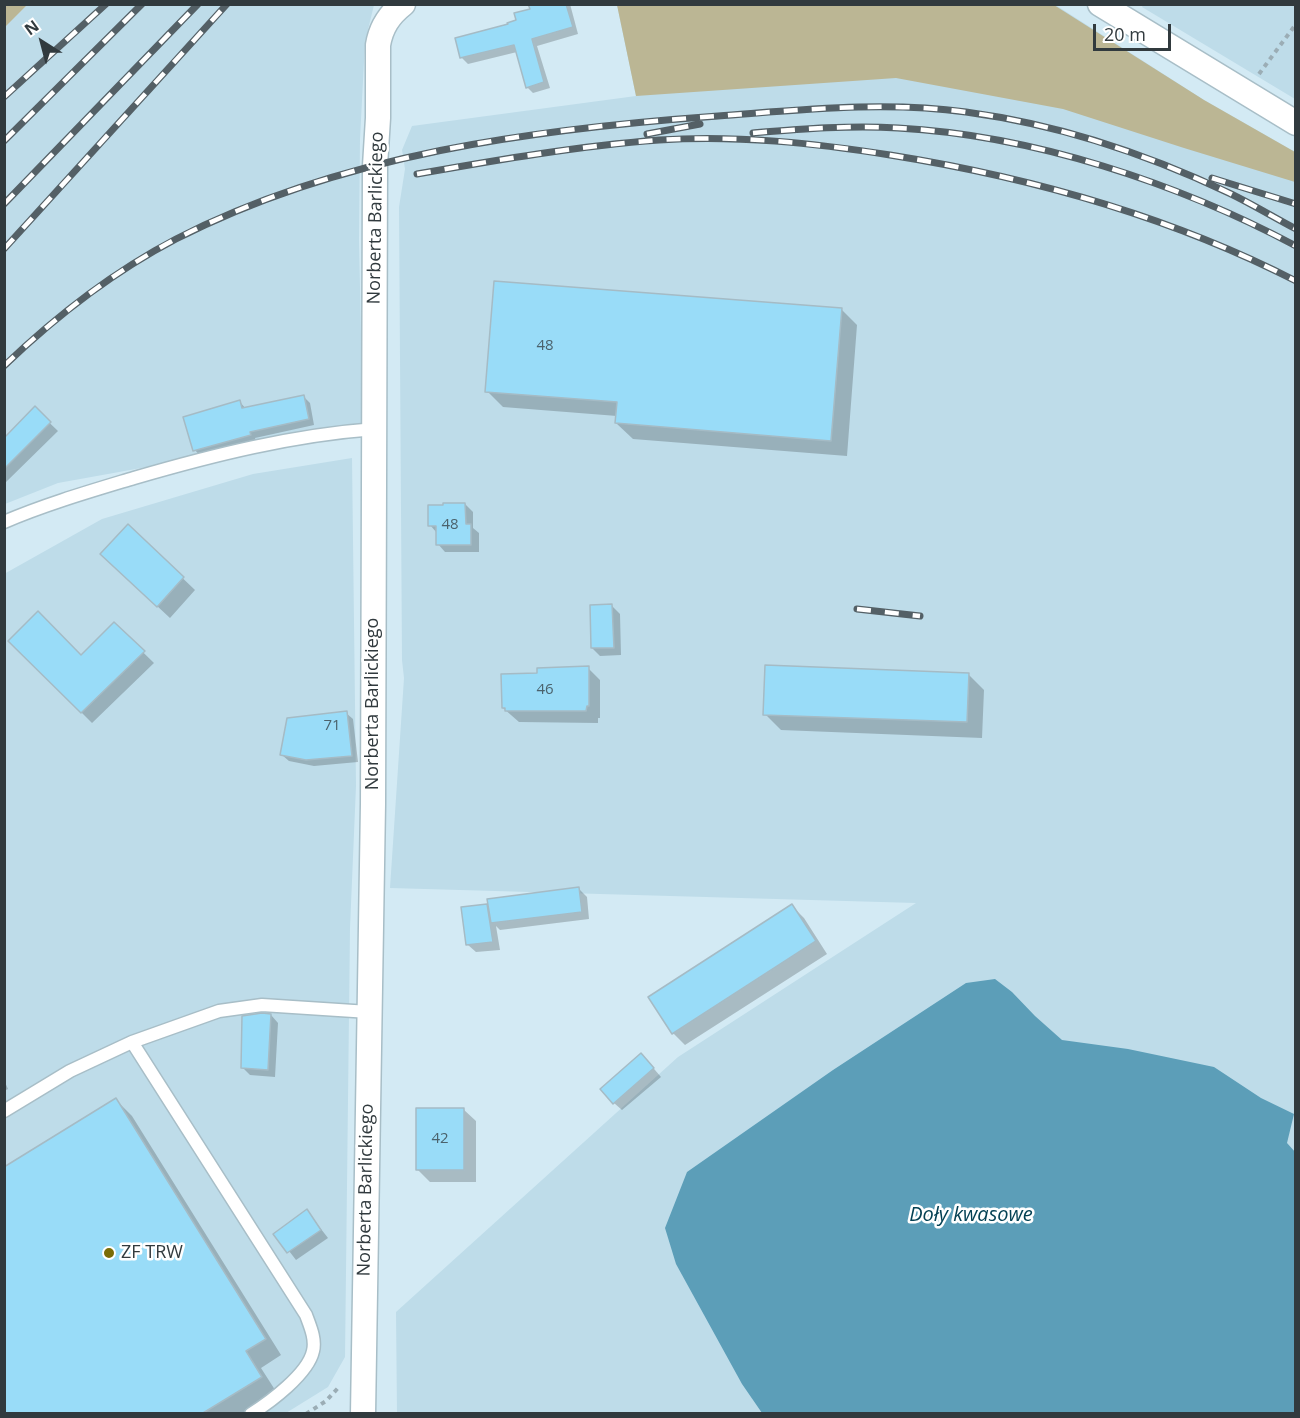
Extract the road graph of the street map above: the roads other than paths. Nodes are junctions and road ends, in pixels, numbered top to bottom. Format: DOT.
graph roads {
  1 [pos="403,4"];
  2 [pos="1115,8"];
  3 [pos="1296,123"];
  4 [pos="375,429"];
  5 [pos="4,522"];
  6 [pos="369,1012"];
  7 [pos="132,1042"];
  8 [pos="4,1111"];
  9 [pos="357,1410"];
  10 [pos="251,1413"];
  1 -- 4 [label="street, Norberta Barlickiego"];
  2 -- 3 [label="street"];
  4 -- 5 [label="lane"];
  4 -- 6 [label="street, Norberta Barlickiego"];
  6 -- 7 [label="lane"];
  6 -- 9 [label="street, Norberta Barlickiego"];
  7 -- 8 [label="lane"];
  7 -- 10 [label="lane"];
}
